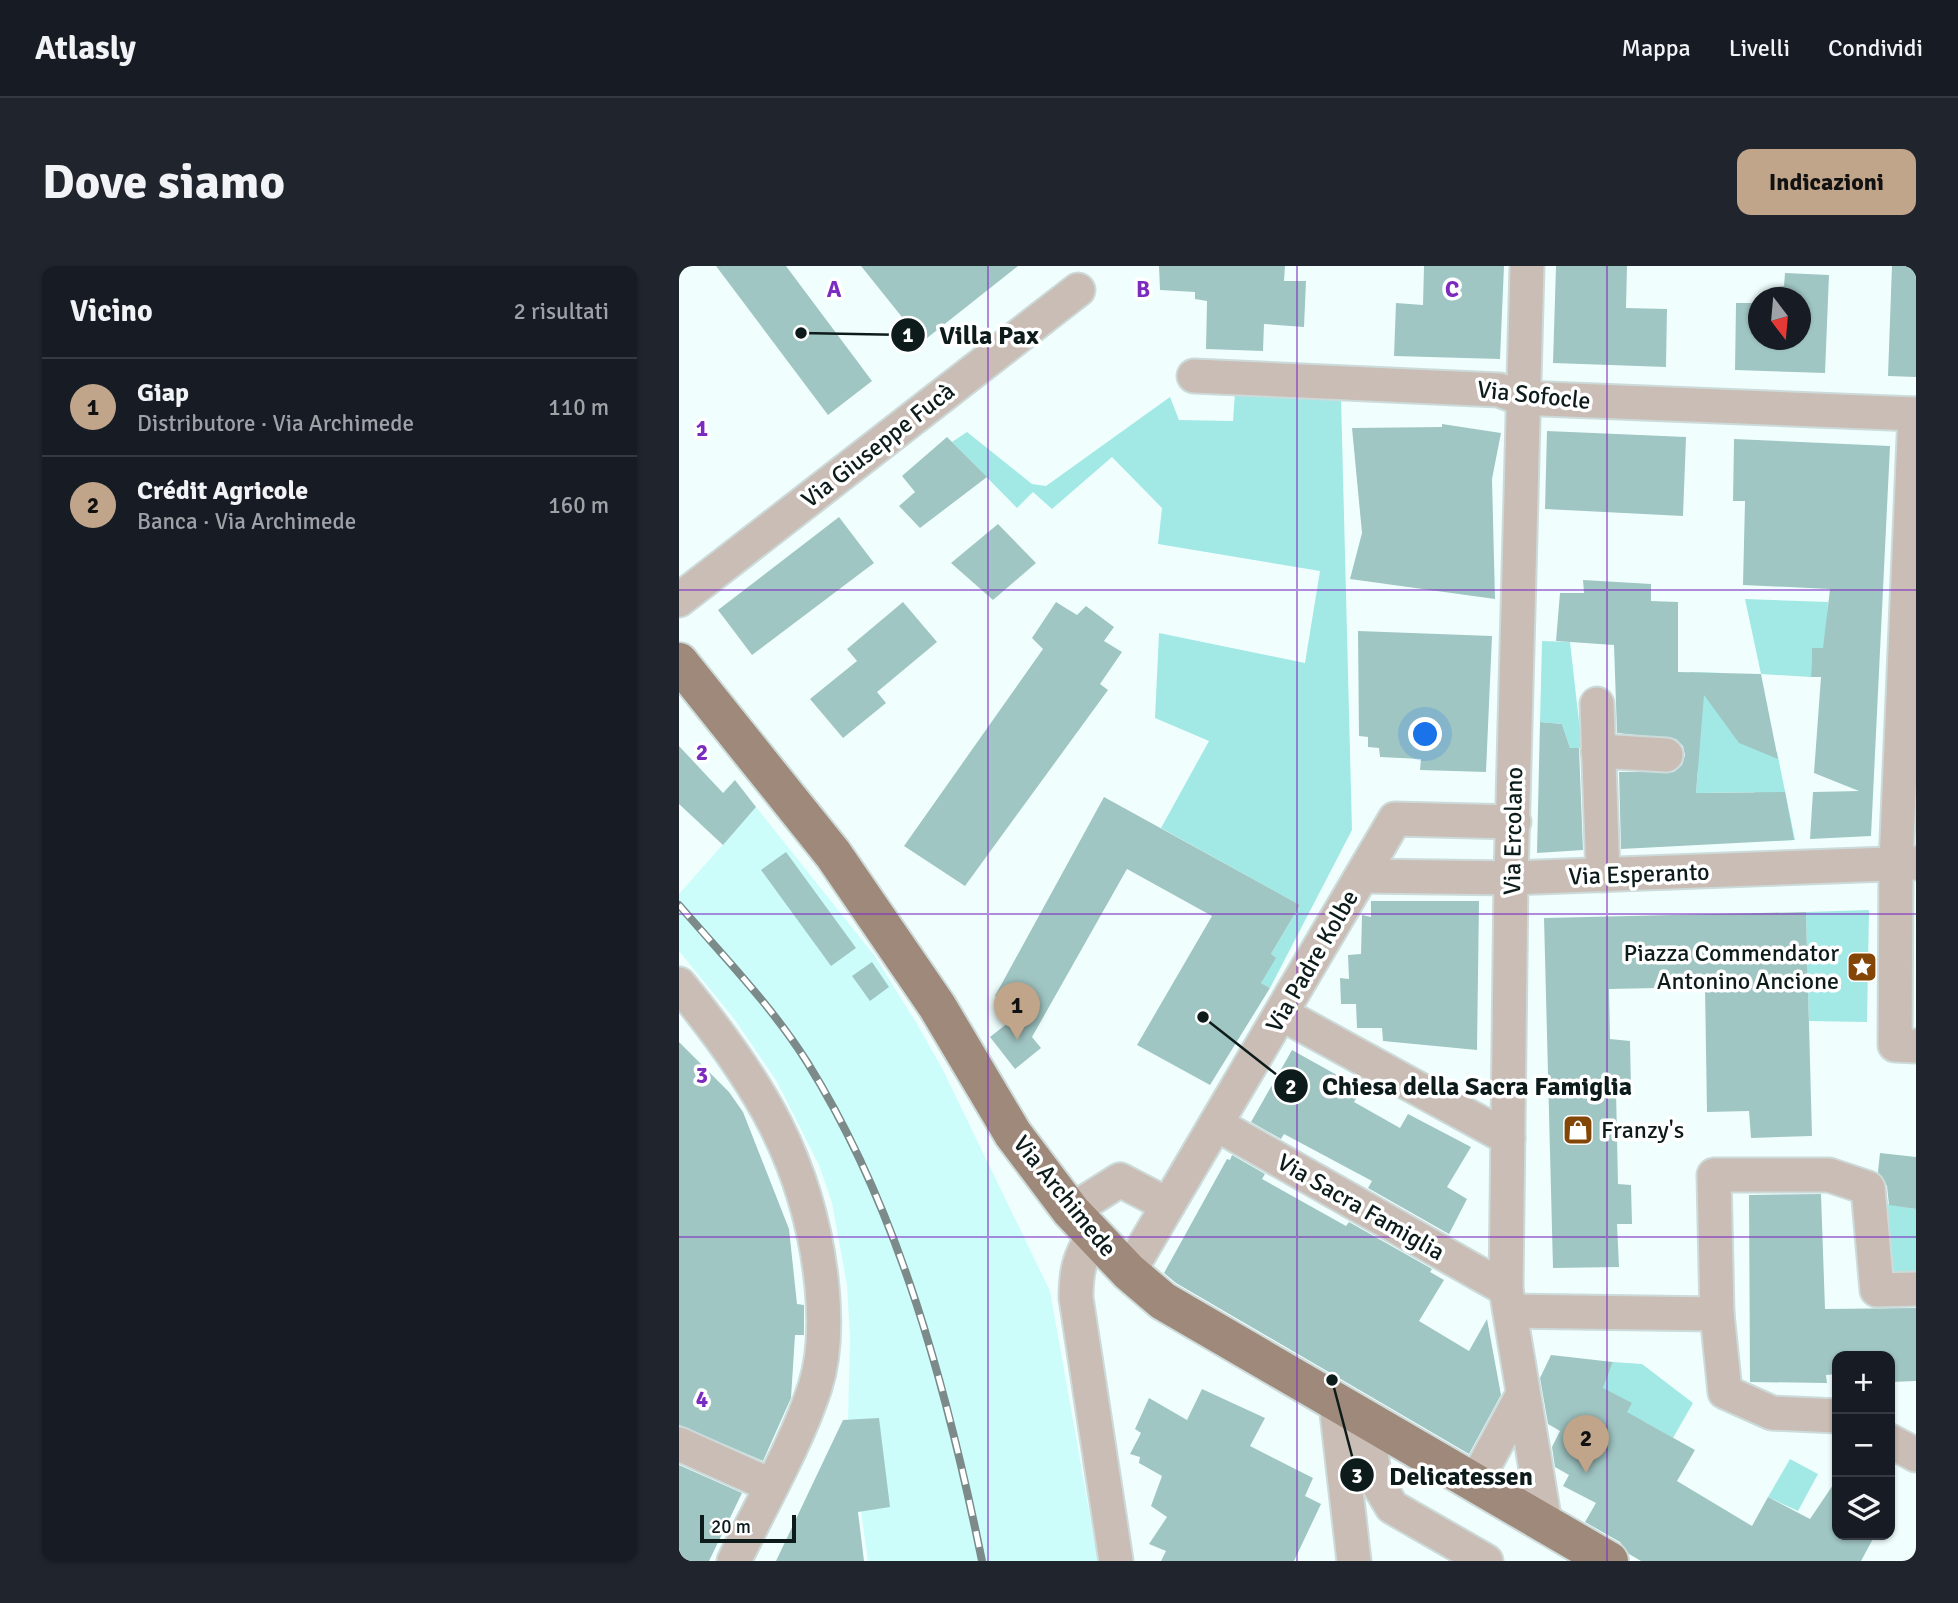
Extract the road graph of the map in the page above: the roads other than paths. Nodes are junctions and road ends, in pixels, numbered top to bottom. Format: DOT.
graph roads {
  1 [pos="1527,266"];
  2 [pos="1078,290"];
  3 [pos="1194,376"];
  4 [pos="1521,398"];
  5 [pos="1916,414"];
  6 [pos="679,600"];
  7 [pos="679,662"];
  8 [pos="1597,704"];
  9 [pos="1598,751"];
  10 [pos="1666,755"];
  11 [pos="1514,822"];
  12 [pos="1906,864"];
  13 [pos="1603,875"];
  14 [pos="1362,876"];
  15 [pos="1511,878"];
  16 [pos="679,984"];
  17 [pos="1282,1014"];
  18 [pos="679,1016"];
  19 [pos="1916,1046"];
  20 [pos="739,1061"];
  21 [pos="1216,1125"];
  22 [pos="1508,1138"];
  23 [pos="1168,1205"];
  24 [pos="1083,1223"];
  25 [pos="1129,1272"];
  26 [pos="1916,1290"];
  27 [pos="1508,1300"];
  28 [pos="1717,1314"];
  29 [pos="1523,1394"];
  30 [pos="1352,1413"];
  31 [pos="1832,1416"];
  32 [pos="679,1444"];
  33 [pos="1895,1444"];
  34 [pos="1916,1455"];
  35 [pos="1475,1483"];
  36 [pos="770,1485"];
  37 [pos="1545,1523"];
  38 [pos="734,1561"];
  39 [pos="1116,1561"];
  40 [pos="1354,1561"];
  41 [pos="1486,1561"];
  42 [pos="1609,1561"];
  1 -- 4 [label="street, Via Ercolano"];
  2 -- 6 [label="street, Via Giuseppe Fucà"];
  3 -- 4 [label="street, Via Sofocle"];
  4 -- 5 [label="street, Via Sofocle"];
  4 -- 11 [label="street, Via Ercolano"];
  5 -- 12 [label="street"];
  7 -- 24 [label="main road, Via Archimede"];
  8 -- 9 [label="street"];
  9 -- 10 [label="street"];
  9 -- 13 [label="street"];
  11 -- 14 [label="street, Via Padre Kolbe"];
  11 -- 15 [label="street, Via Ercolano"];
  12 -- 13 [label="street, Via Esperanto"];
  12 -- 19 [label="street"];
  13 -- 15 [label="street, Via Esperanto"];
  14 -- 15 [label="street, Via Esperanto"];
  14 -- 17 [label="street, Via Padre Kolbe"];
  15 -- 22 [label="street, Via Ercolano"];
  16 -- 20 [label="street"];
  17 -- 21 [label="street, Via Padre Kolbe"];
  17 -- 22 [label="street"];
  18 -- 20 [label="street"];
  20 -- 36 [label="street"];
  21 -- 23 [label="street, Via Padre Kolbe"];
  21 -- 27 [label="street, Via Sacra Famiglia"];
  22 -- 27 [label="street, Via Ercolano"];
  23 -- 24 [label="street"];
  23 -- 25 [label="street, Via Padre Kolbe"];
  24 -- 25 [label="main road, Via Archimede"];
  24 -- 39 [label="street"];
  25 -- 30 [label="main road, Via Archimede"];
  26 -- 28 [label="street"];
  27 -- 28 [label="street"];
  27 -- 29 [label="street, Via Ercolano"];
  28 -- 31 [label="street"];
  29 -- 35 [label="street"];
  29 -- 37 [label="street, Via Ercolano"];
  30 -- 35 [label="main road, Via Archimede"];
  30 -- 40 [label="street"];
  30 -- 41 [label="street"];
  32 -- 36 [label="street"];
  33 -- 34 [label="street"];
  35 -- 37 [label="main road, Via Archimede"];
  36 -- 38 [label="street"];
  37 -- 42 [label="main road, Via Archimede"];
}
